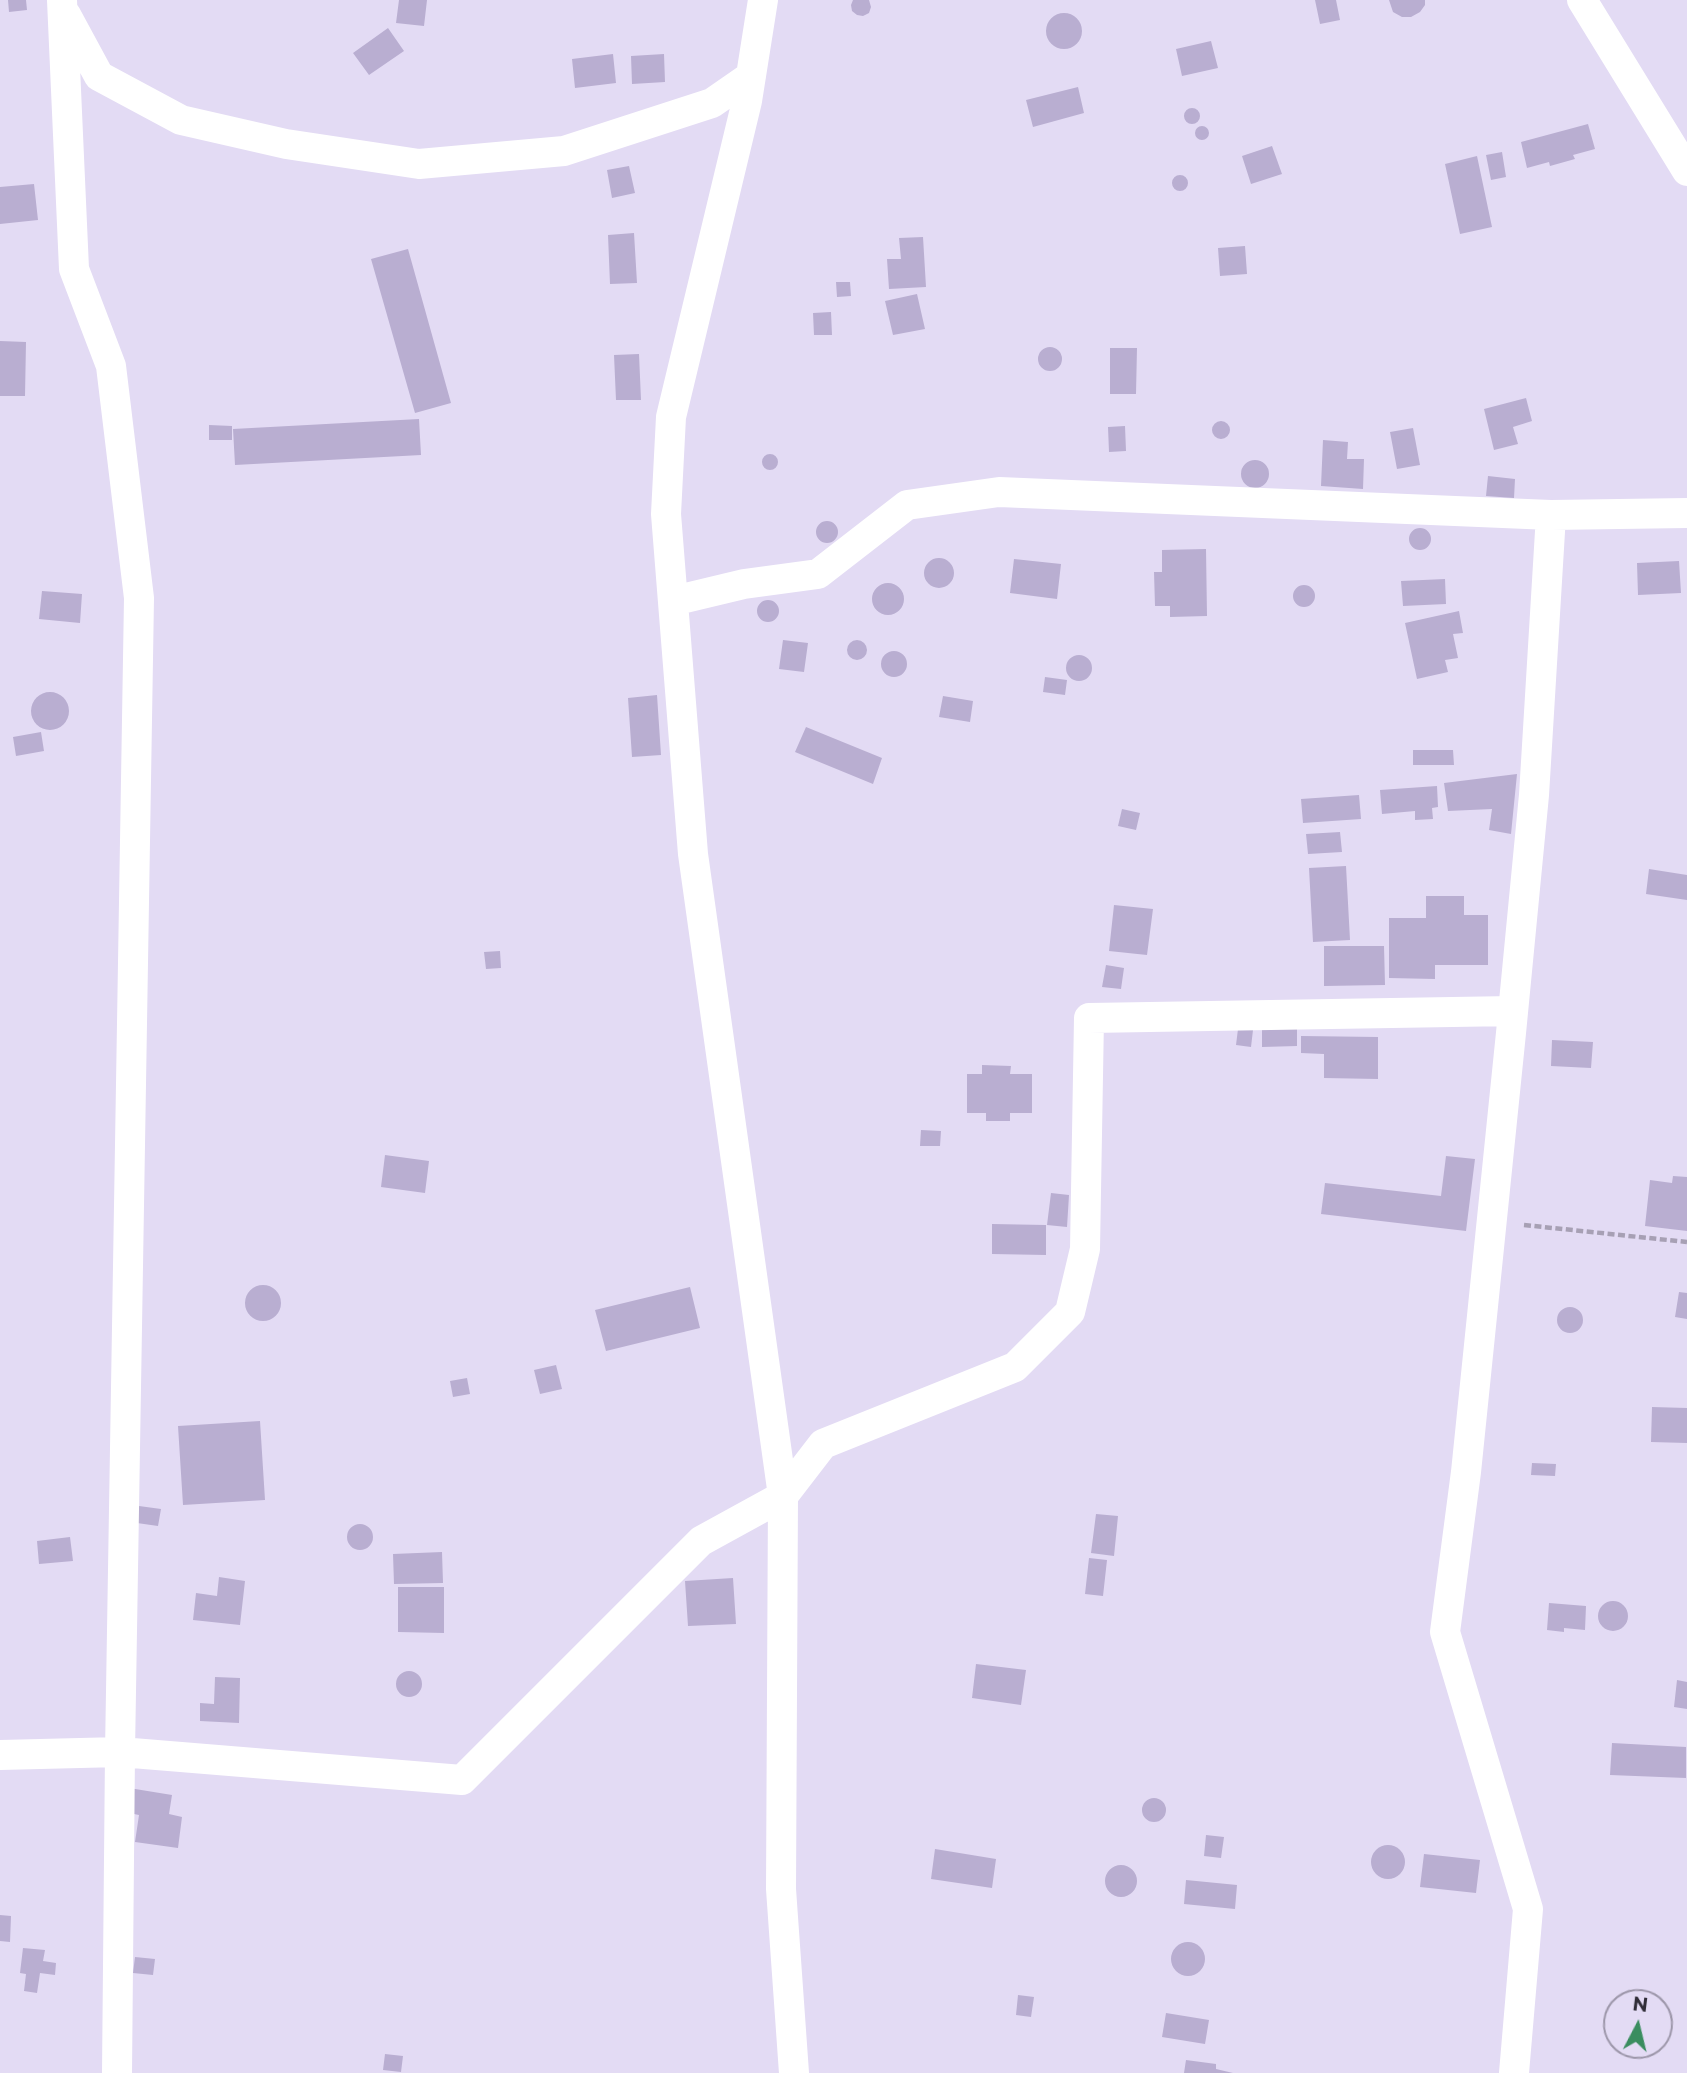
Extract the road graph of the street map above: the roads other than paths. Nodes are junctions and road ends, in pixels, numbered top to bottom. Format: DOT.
graph roads {
  1 [pos="763,0"];
  2 [pos="1582,0"];
  3 [pos="62,4"];
  4 [pos="751,75"];
  5 [pos="1687,171"];
  6 [pos="1687,513"];
  7 [pos="1550,515"];
  8 [pos="673,601"];
  9 [pos="1513,1011"];
  10 [pos="783,1496"];
  11 [pos="120,1752"];
  12 [pos="0,1755"];
  13 [pos="117,2073"];
  14 [pos="794,2073"];
  15 [pos="1514,2073"];
  1 -- 4 [label="street"];
  2 -- 5 [label="street"];
  3 -- 4 [label="street"];
  3 -- 11 [label="street"];
  4 -- 8 [label="street"];
  6 -- 7 [label="street"];
  7 -- 8 [label="street"];
  7 -- 9 [label="street"];
  8 -- 10 [label="street"];
  9 -- 10 [label="street"];
  9 -- 15 [label="street"];
  10 -- 11 [label="street"];
  10 -- 14 [label="street"];
  11 -- 12 [label="street"];
  11 -- 13 [label="street"];
}
